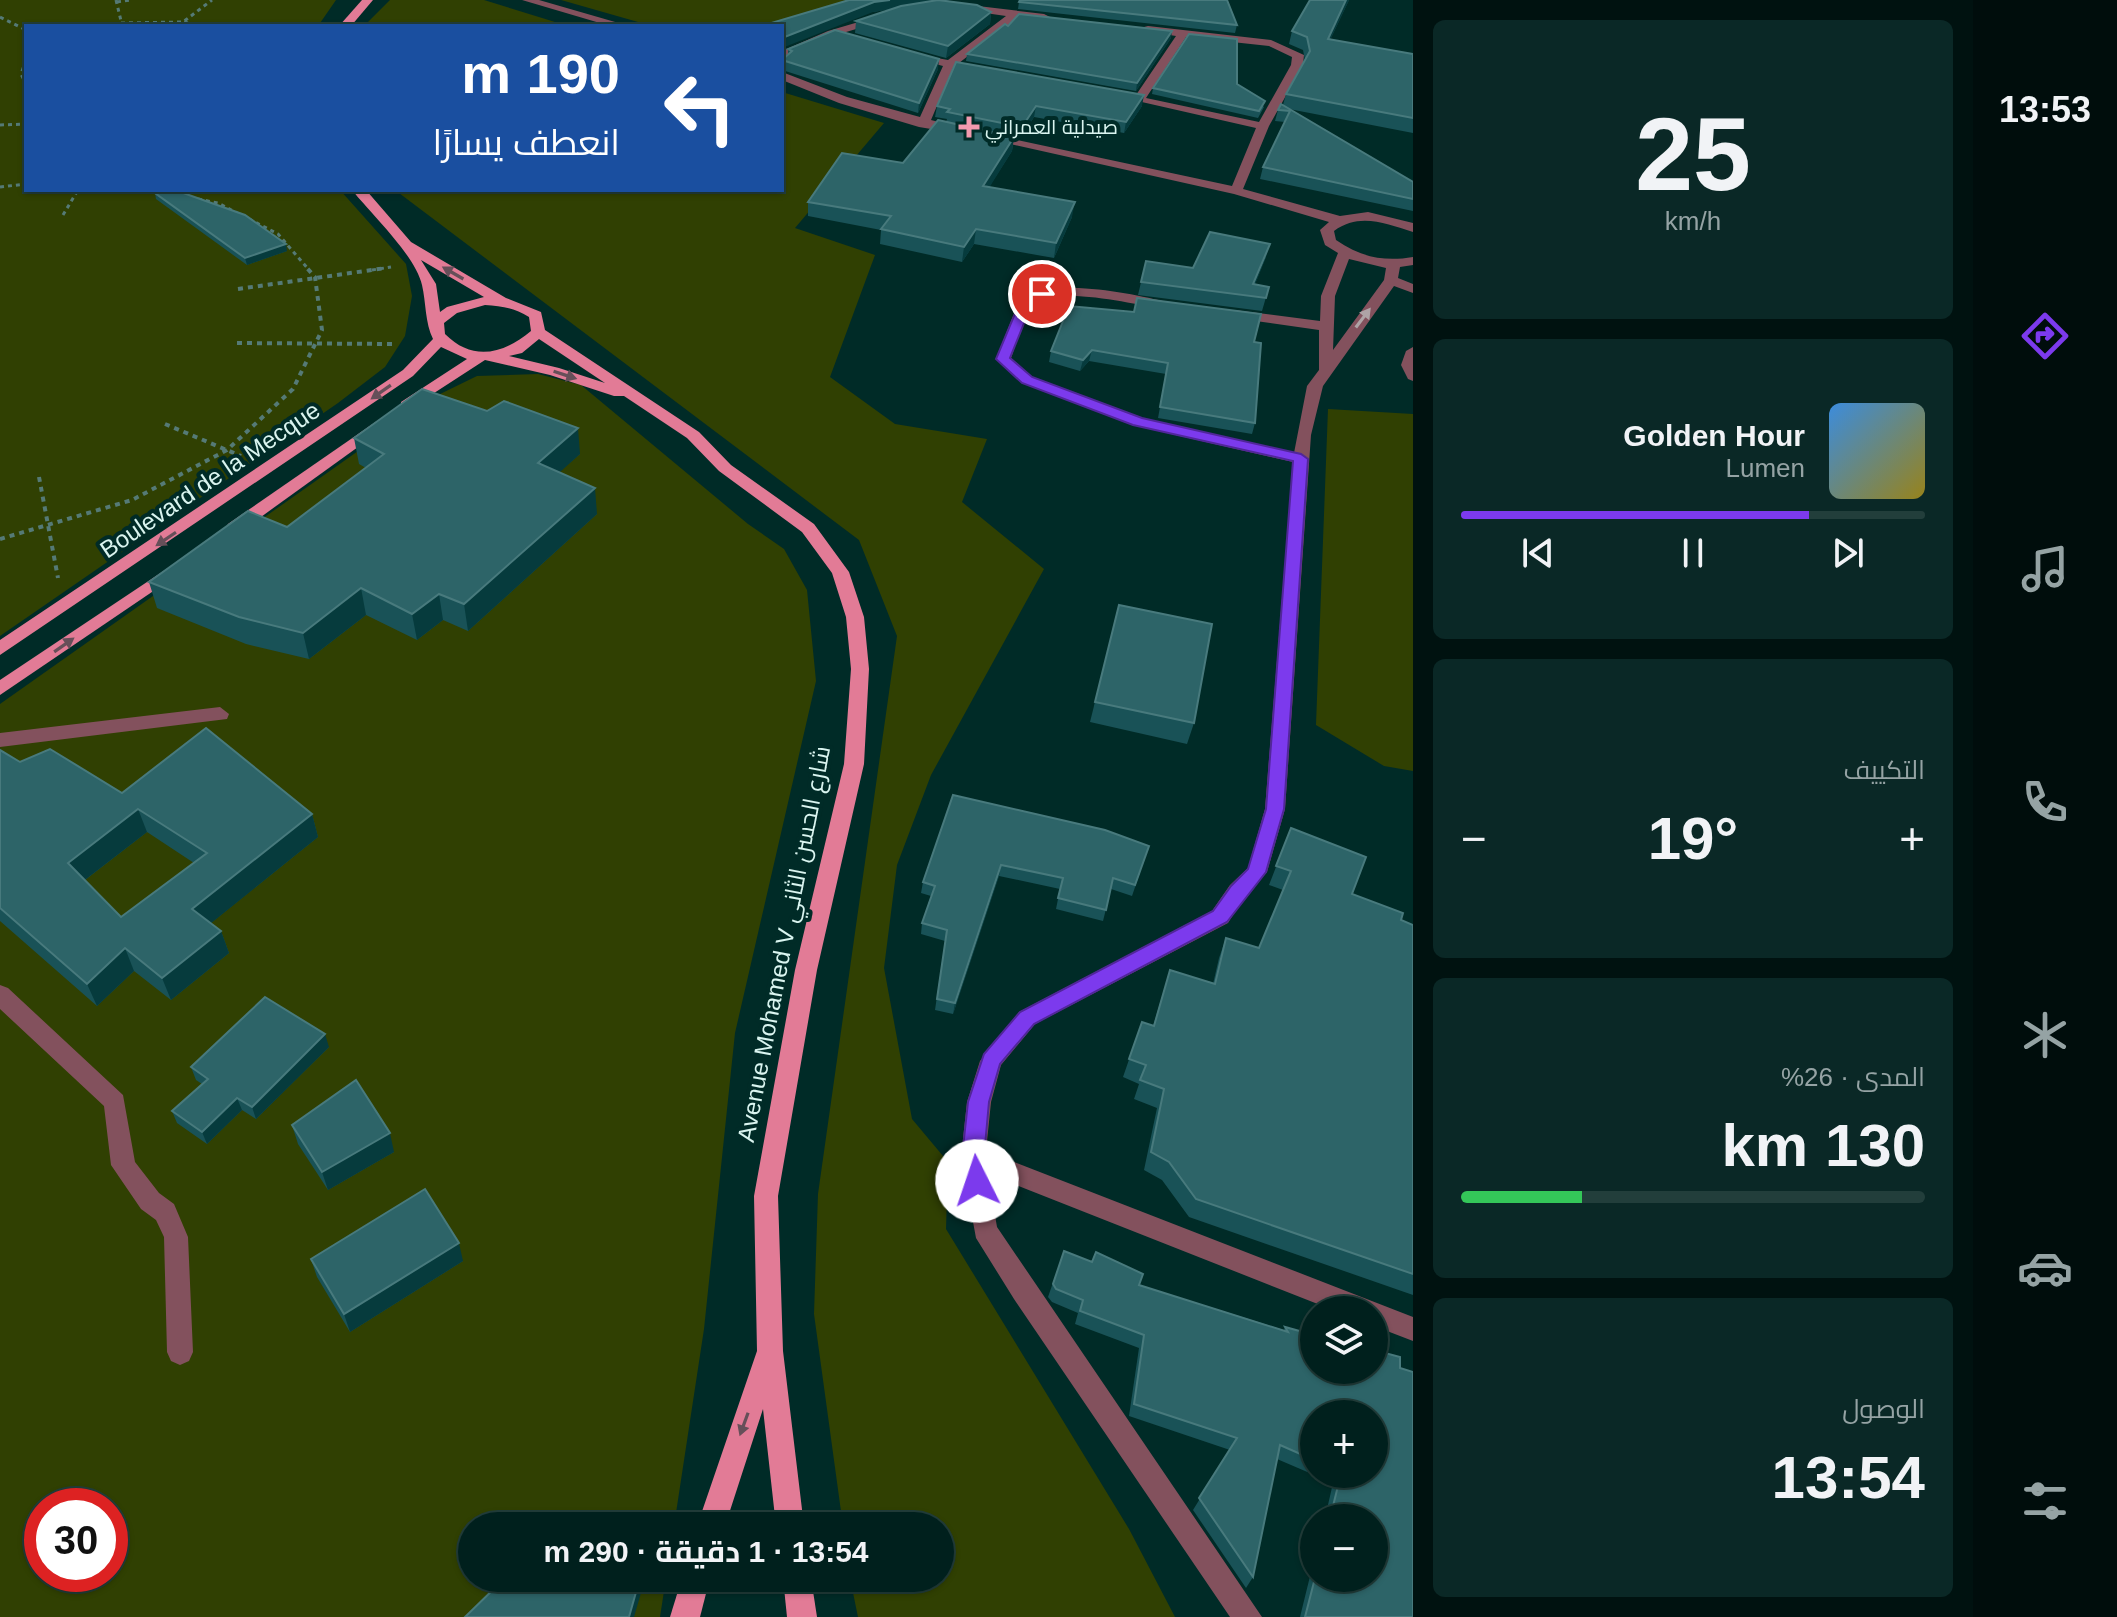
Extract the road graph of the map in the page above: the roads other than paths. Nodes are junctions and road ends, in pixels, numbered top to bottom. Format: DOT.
graph roads {
  1 [pos="368,0"];
  2 [pos="527,0"];
  3 [pos="983,0"];
  4 [pos="946,6"];
  5 [pos="972,9"];
  6 [pos="1015,14"];
  7 [pos="888,16"];
  8 [pos="1061,19"];
  9 [pos="347,24"];
  10 [pos="616,24"];
  11 [pos="1137,28"];
  12 [pos="832,33"];
  13 [pos="1183,33"];
  14 [pos="861,41"];
  15 [pos="905,53"];
  16 [pos="784,54"];
  17 [pos="949,65"];
  18 [pos="994,74"];
  19 [pos="784,77"];
  20 [pos="1097,92"];
  21 [pos="1140,98"];
  22 [pos="923,124"];
  23 [pos="1263,126"];
  24 [pos="967,133"];
  25 [pos="982,136"];
  26 [pos="1236,191"];
  27 [pos="361,192"];
  28 [pos="1338,220"];
  29 [pos="1413,228"];
  30 [pos="406,245"];
  31 [pos="1344,254"];
  32 [pos="1413,261"];
  33 [pos="1394,264"];
  34 [pos="1391,280"];
  35 [pos="1413,289"];
  36 [pos="501,301"];
  37 [pos="1172,306"];
  38 [pos="1218,312"];
  39 [pos="437,323"];
  40 [pos="1325,326"];
  41 [pos="538,332"];
  42 [pos="439,341"];
  43 [pos="1413,351"];
  44 [pos="486,356"];
  45 [pos="1325,369"];
  46 [pos="1413,376"];
  47 [pos="646,401"];
  48 [pos="1301,459"];
  49 [pos="272,468"];
  50 [pos="301,481"];
  51 [pos="222,535"];
  52 [pos="183,563"];
  53 [pos="0,649"];
  54 [pos="0,689"];
  55 [pos="220,714"];
  56 [pos="0,740"];
  57 [pos="0,994"];
  58 [pos="973,1157"];
  59 [pos="1328,1296"];
  60 [pos="1388,1319"];
  61 [pos="1413,1329"];
  62 [pos="770,1351"];
  63 [pos="180,1352"];
  64 [pos="716,1512"];
  65 [pos="788,1512"];
  66 [pos="692,1592"];
  67 [pos="799,1592"];
  68 [pos="685,1617"];
  69 [pos="802,1617"];
  70 [pos="1247,1617"];
  1 -- 9 [label="main road"];
  2 -- 10 [label="street"];
  3 -- 5 [label="street"];
  4 -- 5 [label="street"];
  5 -- 6 [label="street"];
  6 -- 8 [label="street"];
  6 -- 17 [label="street"];
  7 -- 12 [label="street"];
  11 -- 13 [label="street"];
  12 -- 14 [label="street"];
  12 -- 16 [label="street"];
  13 -- 21 [label="street"];
  13 -- 23 [label="street"];
  15 -- 17 [label="street"];
  17 -- 18 [label="street"];
  17 -- 22 [label="street"];
  19 -- 22 [label="street"];
  20 -- 21 [label="street"];
  21 -- 23 [label="street"];
  22 -- 24 [label="street"];
  23 -- 26 [label="street"];
  25 -- 26 [label="street"];
  26 -- 28 [label="street"];
  27 -- 30 [label="main road, Avenue Mohamed V شارع الحسن الثاني"];
  28 -- 29 [label="street"];
  28 -- 31 [label="street"];
  36 -- 30 [label="main road, Avenue Mohamed V شارع الحسن الثاني, one-way"];
  30 -- 39 [label="main road"];
  31 -- 33 [label="street"];
  31 -- 40 [label="street"];
  32 -- 33 [label="street"];
  33 -- 34 [label="street"];
  34 -- 35 [label="street"];
  45 -- 34 [label="street, one-way"];
  36 -- 39 [label="main road"];
  36 -- 41 [label="main road, Avenue Mohamed V شارع الحسن الثاني"];
  37 -- 48 [label="street"];
  38 -- 40 [label="street"];
  39 -- 42 [label="main road"];
  40 -- 45 [label="street"];
  41 -- 44 [label="main road"];
  41 -- 47 [label="main road, Avenue Mohamed V شارع الحسن الثاني"];
  42 -- 44 [label="main road"];
  42 -- 49 [label="main road, Boulevard de la Mecque, one-way"];
  43 -- 46 [label="street"];
  44 -- 47 [label="main road, one-way"];
  44 -- 50 [label="main road, Boulevard de la Mecque"];
  45 -- 48 [label="street"];
  47 -- 62 [label="main road, Avenue Mohamed V شارع الحسن الثاني"];
  48 -- 58 [label="street"];
  49 -- 50 [label="main road"];
  49 -- 53 [label="main road, Boulevard de la Mecque, one-way"];
  50 -- 51 [label="main road, Boulevard de la Mecque"];
  54 -- 52 [label="main road, one-way"];
  55 -- 56 [label="street"];
  57 -- 63 [label="street"];
  58 -- 59 [label="street"];
  58 -- 70 [label="street"];
  60 -- 61 [label="street"];
  62 -- 64 [label="main road, one-way"];
  62 -- 65 [label="main road, Avenue Mohamed V شارع الحسن الثاني"];
  66 -- 68 [label="main road"];
  67 -- 69 [label="main road"];
}
